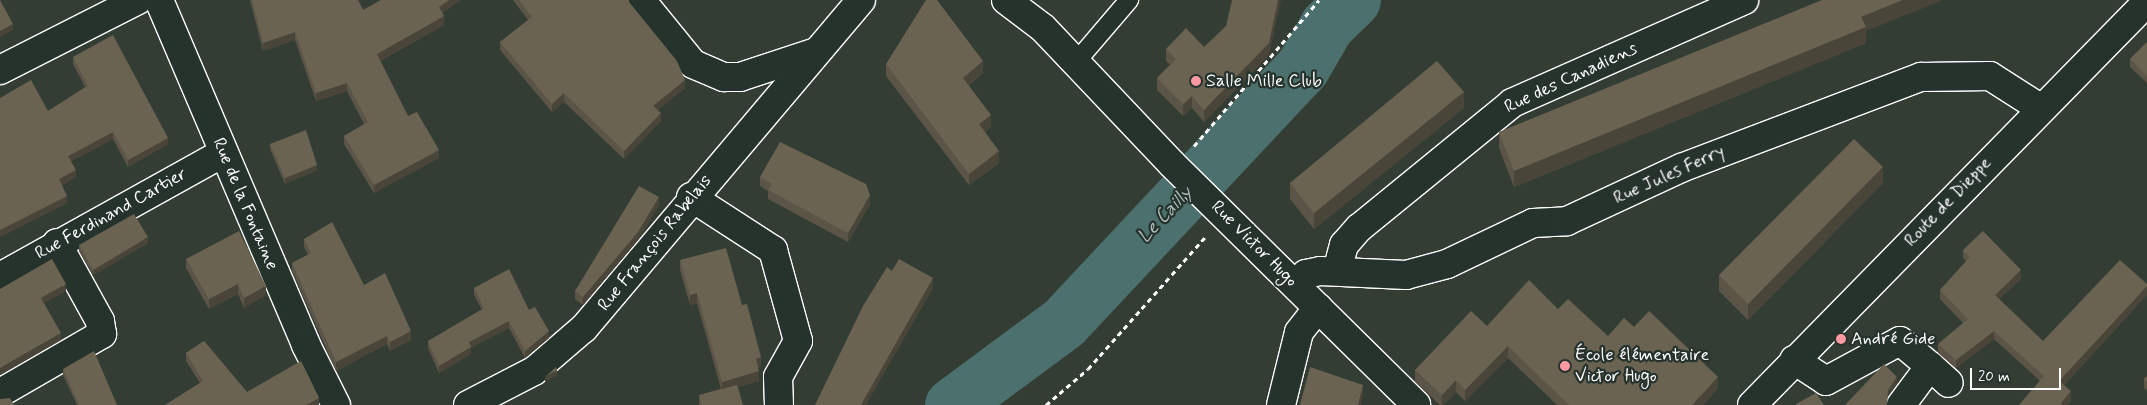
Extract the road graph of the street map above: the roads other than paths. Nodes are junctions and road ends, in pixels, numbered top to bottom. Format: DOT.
graph roads {
  1 [pos="641,0"];
  2 [pos="861,0"];
  3 [pos="1006,0"];
  4 [pos="1129,0"];
  5 [pos="1744,0"];
  6 [pos="156,1"];
  7 [pos="2147,2"];
  8 [pos="818,52"];
  9 [pos="1076,62"];
  10 [pos="0,70"];
  11 [pos="2040,108"];
  12 [pos="223,152"];
  13 [pos="691,197"];
  14 [pos="57,243"];
  15 [pos="1337,271"];
  16 [pos="0,277"];
  17 [pos="1295,284"];
  18 [pos="1318,308"];
  19 [pos="1794,360"];
  20 [pos="0,393"];
  21 [pos="336,405"];
  22 [pos="468,405"];
  23 [pos="779,405"];
  24 [pos="1281,405"];
  25 [pos="1416,405"];
  26 [pos="1752,405"];
  27 [pos="1900,405"];
  1 -- 8 [label="street"];
  2 -- 8 [label="street, Rue François Rabelais"];
  3 -- 9 [label="street, Rue Victor Hugo"];
  4 -- 9 [label="lane"];
  5 -- 15 [label="street, Rue des Canadiens"];
  6 -- 10 [label="street"];
  6 -- 12 [label="street, Rue de la Fontaine"];
  7 -- 11 [label="street, Route de Dieppe"];
  8 -- 13 [label="street, Rue François Rabelais"];
  9 -- 17 [label="street, Rue Victor Hugo"];
  11 -- 15 [label="street, Rue Jules Ferry"];
  11 -- 19 [label="street, Route de Dieppe"];
  12 -- 14 [label="street, Rue Ferdinand Cartier"];
  12 -- 21 [label="street, Rue de la Fontaine"];
  13 -- 22 [label="street, Rue François Rabelais"];
  13 -- 23 [label="street"];
  14 -- 16 [label="street, Rue Ferdinand Cartier"];
  14 -- 20 [label="street"];
  15 -- 17 [label="street, Rue Jules Ferry"];
  17 -- 18 [label="street, Rue Victor Hugo"];
  18 -- 24 [label="street"];
  18 -- 25 [label="street, Rue Victor Hugo"];
  19 -- 26 [label="street, Route de Dieppe"];
  19 -- 27 [label="street"];
}
